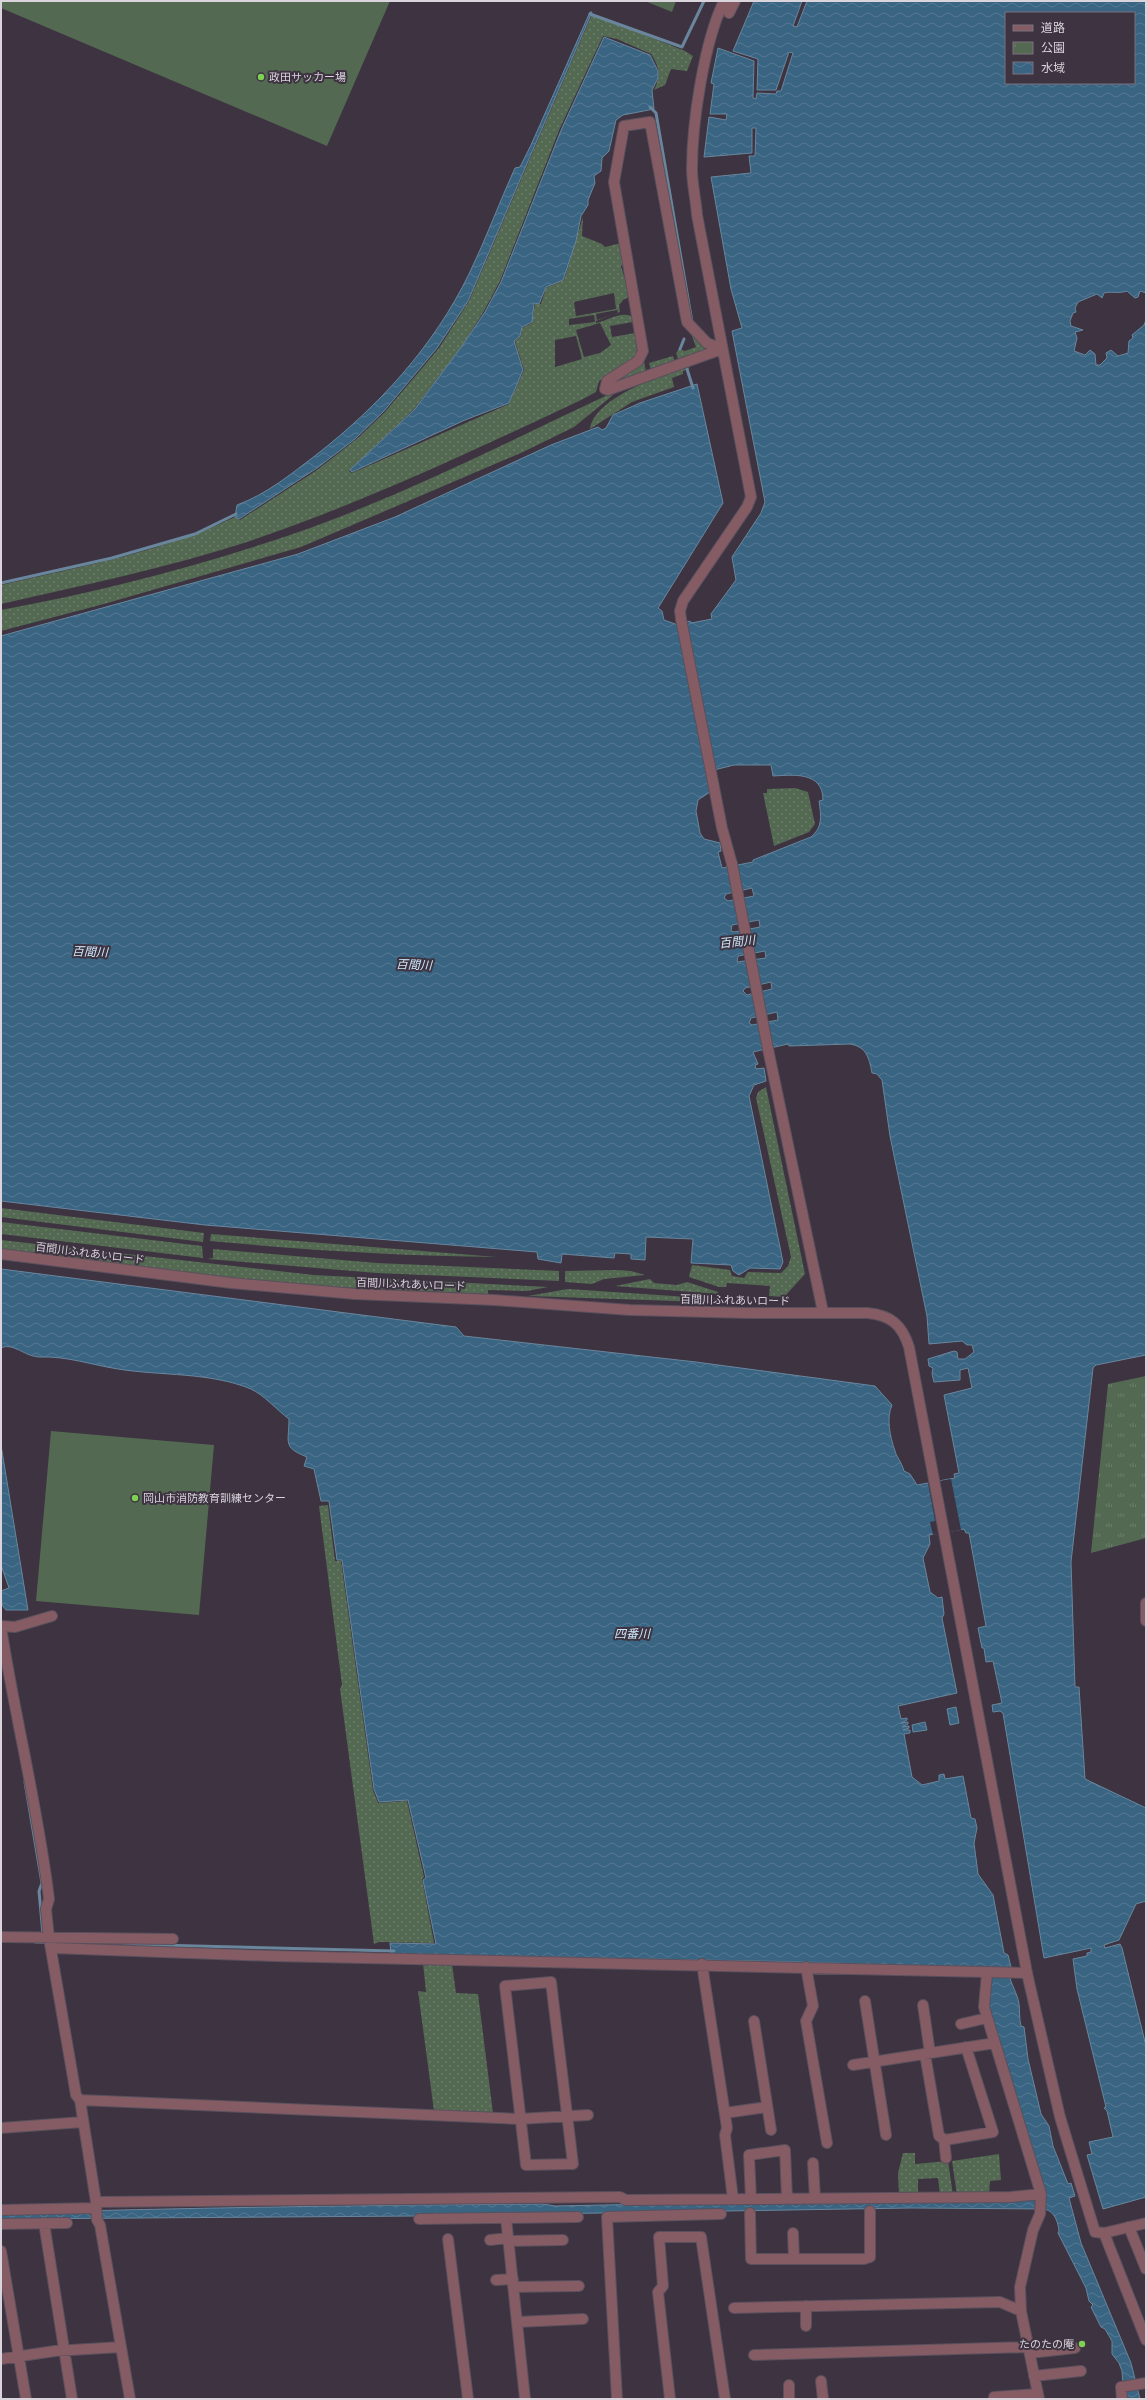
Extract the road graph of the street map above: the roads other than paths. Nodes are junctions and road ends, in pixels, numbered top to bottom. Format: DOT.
graph roads {
  1 [pos="724,1"];
  2 [pos="735,1"];
  3 [pos="729,13"];
  4 [pos="722,349"];
  5 [pos="1,1254"];
  6 [pos="822,1312"];
  7 [pos="1146,1603"];
  8 [pos="52,1616"];
  9 [pos="1146,1621"];
  10 [pos="1,1626"];
  11 [pos="1,1936"];
  12 [pos="173,1939"];
  13 [pos="50,1943"];
  14 [pos="144,1945"];
  15 [pos="702,1964"];
  16 [pos="806,1967"];
  17 [pos="989,1973"];
  18 [pos="1027,1973"];
  19 [pos="865,2001"];
  20 [pos="923,2005"];
  21 [pos="987,2018"];
  22 [pos="754,2020"];
  23 [pos="961,2024"];
  24 [pos="995,2043"];
  25 [pos="966,2047"];
  26 [pos="928,2053"];
  27 [pos="874,2061"];
  28 [pos="853,2065"];
  29 [pos="80,2100"];
  30 [pos="767,2107"];
  31 [pos="725,2113"];
  32 [pos="588,2115"];
  33 [pos="568,2117"];
  34 [pos="519,2119"];
  35 [pos="83,2122"];
  36 [pos="1,2128"];
  37 [pos="771,2130"];
  38 [pos="886,2135"];
  39 [pos="944,2139"];
  40 [pos="827,2143"];
  41 [pos="946,2158"];
  42 [pos="813,2163"];
  43 [pos="1041,2195"];
  44 [pos="815,2198"];
  45 [pos="732,2199"];
  46 [pos="751,2199"];
  47 [pos="787,2199"];
  48 [pos="1,2210"];
  49 [pos="96,2210"];
  50 [pos="870,2211"];
  51 [pos="750,2213"];
  52 [pos="720,2214"];
  53 [pos="578,2217"];
  54 [pos="506,2218"];
  55 [pos="419,2219"];
  56 [pos="1146,2222"];
  57 [pos="44,2223"];
  58 [pos="67,2223"];
  59 [pos="1,2224"];
  60 [pos="1129,2227"];
  61 [pos="793,2233"];
  62 [pos="1104,2234"];
  63 [pos="448,2239"];
  64 [pos="490,2240"];
  65 [pos="509,2240"];
  66 [pos="563,2240"];
  67 [pos="1,2251"];
  68 [pos="794,2259"];
  69 [pos="1146,2269"];
  70 [pos="496,2280"];
  71 [pos="513,2283"];
  72 [pos="579,2286"];
  73 [pos="806,2306"];
  74 [pos="734,2308"];
  75 [pos="1021,2311"];
  76 [pos="583,2319"];
  77 [pos="517,2322"];
  78 [pos="806,2326"];
  79 [pos="1146,2340"];
  80 [pos="121,2347"];
  81 [pos="1075,2348"];
  82 [pos="1030,2350"];
  83 [pos="64,2351"];
  84 [pos="754,2355"];
  85 [pos="19,2356"];
  86 [pos="1,2359"];
  87 [pos="1081,2371"];
  88 [pos="1034,2376"];
  89 [pos="821,2381"];
  90 [pos="789,2384"];
  91 [pos="1141,2384"];
  92 [pos="1038,2396"];
  93 [pos="994,2397"];
  94 [pos="26,2399"];
  95 [pos="72,2399"];
  96 [pos="130,2399"];
  97 [pos="468,2399"];
  98 [pos="525,2399"];
  99 [pos="617,2399"];
  100 [pos="670,2399"];
  101 [pos="725,2399"];
  102 [pos="789,2399"];
  103 [pos="822,2399"];
  104 [pos="1122,2399"];
  1 -- 4 [label="street"];
  2 -- 3 [label="street"];
  4 -- 4 [label="street"];
  4 -- 6 [label="street"];
  5 -- 6 [label="street, 百間川ふれあいロード"];
  6 -- 18 [label="street, 百間川ふれあいロード"];
  7 -- 9 [label="street"];
  8 -- 10 [label="street"];
  10 -- 13 [label="street"];
  11 -- 13 [label="street"];
  12 -- 14 [label="street"];
  13 -- 14 [label="street"];
  13 -- 29 [label="street"];
  14 -- 15 [label="street"];
  15 -- 16 [label="street"];
  15 -- 31 [label="street"];
  16 -- 17 [label="street"];
  16 -- 40 [label="street"];
  17 -- 18 [label="street"];
  17 -- 21 [label="street"];
  18 -- 62 [label="street, 百間川ふれあいロード"];
  19 -- 27 [label="street"];
  20 -- 26 [label="street"];
  21 -- 23 [label="street"];
  21 -- 24 [label="street"];
  22 -- 30 [label="street"];
  24 -- 25 [label="street"];
  24 -- 43 [label="street"];
  25 -- 26 [label="street"];
  25 -- 39 [label="street"];
  26 -- 27 [label="street"];
  26 -- 39 [label="street"];
  27 -- 28 [label="street"];
  27 -- 38 [label="street"];
  29 -- 34 [label="street"];
  29 -- 35 [label="street"];
  30 -- 31 [label="street"];
  30 -- 37 [label="street"];
  31 -- 45 [label="street"];
  32 -- 33 [label="street"];
  33 -- 34 [label="street"];
  33 -- 34 [label="street"];
  33 -- 34 [label="street"];
  35 -- 36 [label="street"];
  35 -- 49 [label="street"];
  39 -- 41 [label="street"];
  42 -- 44 [label="street"];
  43 -- 44 [label="street"];
  43 -- 75 [label="street"];
  44 -- 47 [label="street"];
  45 -- 46 [label="street"];
  45 -- 49 [label="street"];
  46 -- 47 [label="street"];
  46 -- 47 [label="street"];
  48 -- 49 [label="street"];
  49 -- 80 [label="street"];
  50 -- 68 [label="street"];
  51 -- 68 [label="street"];
  52 -- 99 [label="street"];
  53 -- 54 [label="street"];
  54 -- 55 [label="street"];
  54 -- 65 [label="street"];
  56 -- 60 [label="street"];
  57 -- 58 [label="street"];
  57 -- 59 [label="street"];
  57 -- 83 [label="street"];
  60 -- 62 [label="street"];
  60 -- 69 [label="street"];
  61 -- 68 [label="street"];
  62 -- 79 [label="street"];
  63 -- 97 [label="street"];
  64 -- 65 [label="street"];
  65 -- 66 [label="street"];
  65 -- 71 [label="street"];
  67 -- 85 [label="street"];
  70 -- 71 [label="street"];
  71 -- 72 [label="street"];
  71 -- 77 [label="street"];
  73 -- 74 [label="street"];
  73 -- 75 [label="street"];
  73 -- 78 [label="street"];
  75 -- 82 [label="street"];
  76 -- 77 [label="street"];
  77 -- 98 [label="street"];
  80 -- 83 [label="street"];
  80 -- 96 [label="street"];
  81 -- 82 [label="street"];
  82 -- 84 [label="street"];
  82 -- 88 [label="street"];
  83 -- 85 [label="street"];
  83 -- 95 [label="street"];
  85 -- 86 [label="street"];
  85 -- 94 [label="street"];
  87 -- 88 [label="street"];
  88 -- 92 [label="street"];
  89 -- 103 [label="street"];
  90 -- 102 [label="street"];
  91 -- 104 [label="street"];
  92 -- 93 [label="street"];
  100 -- 101 [label="street"];
}
